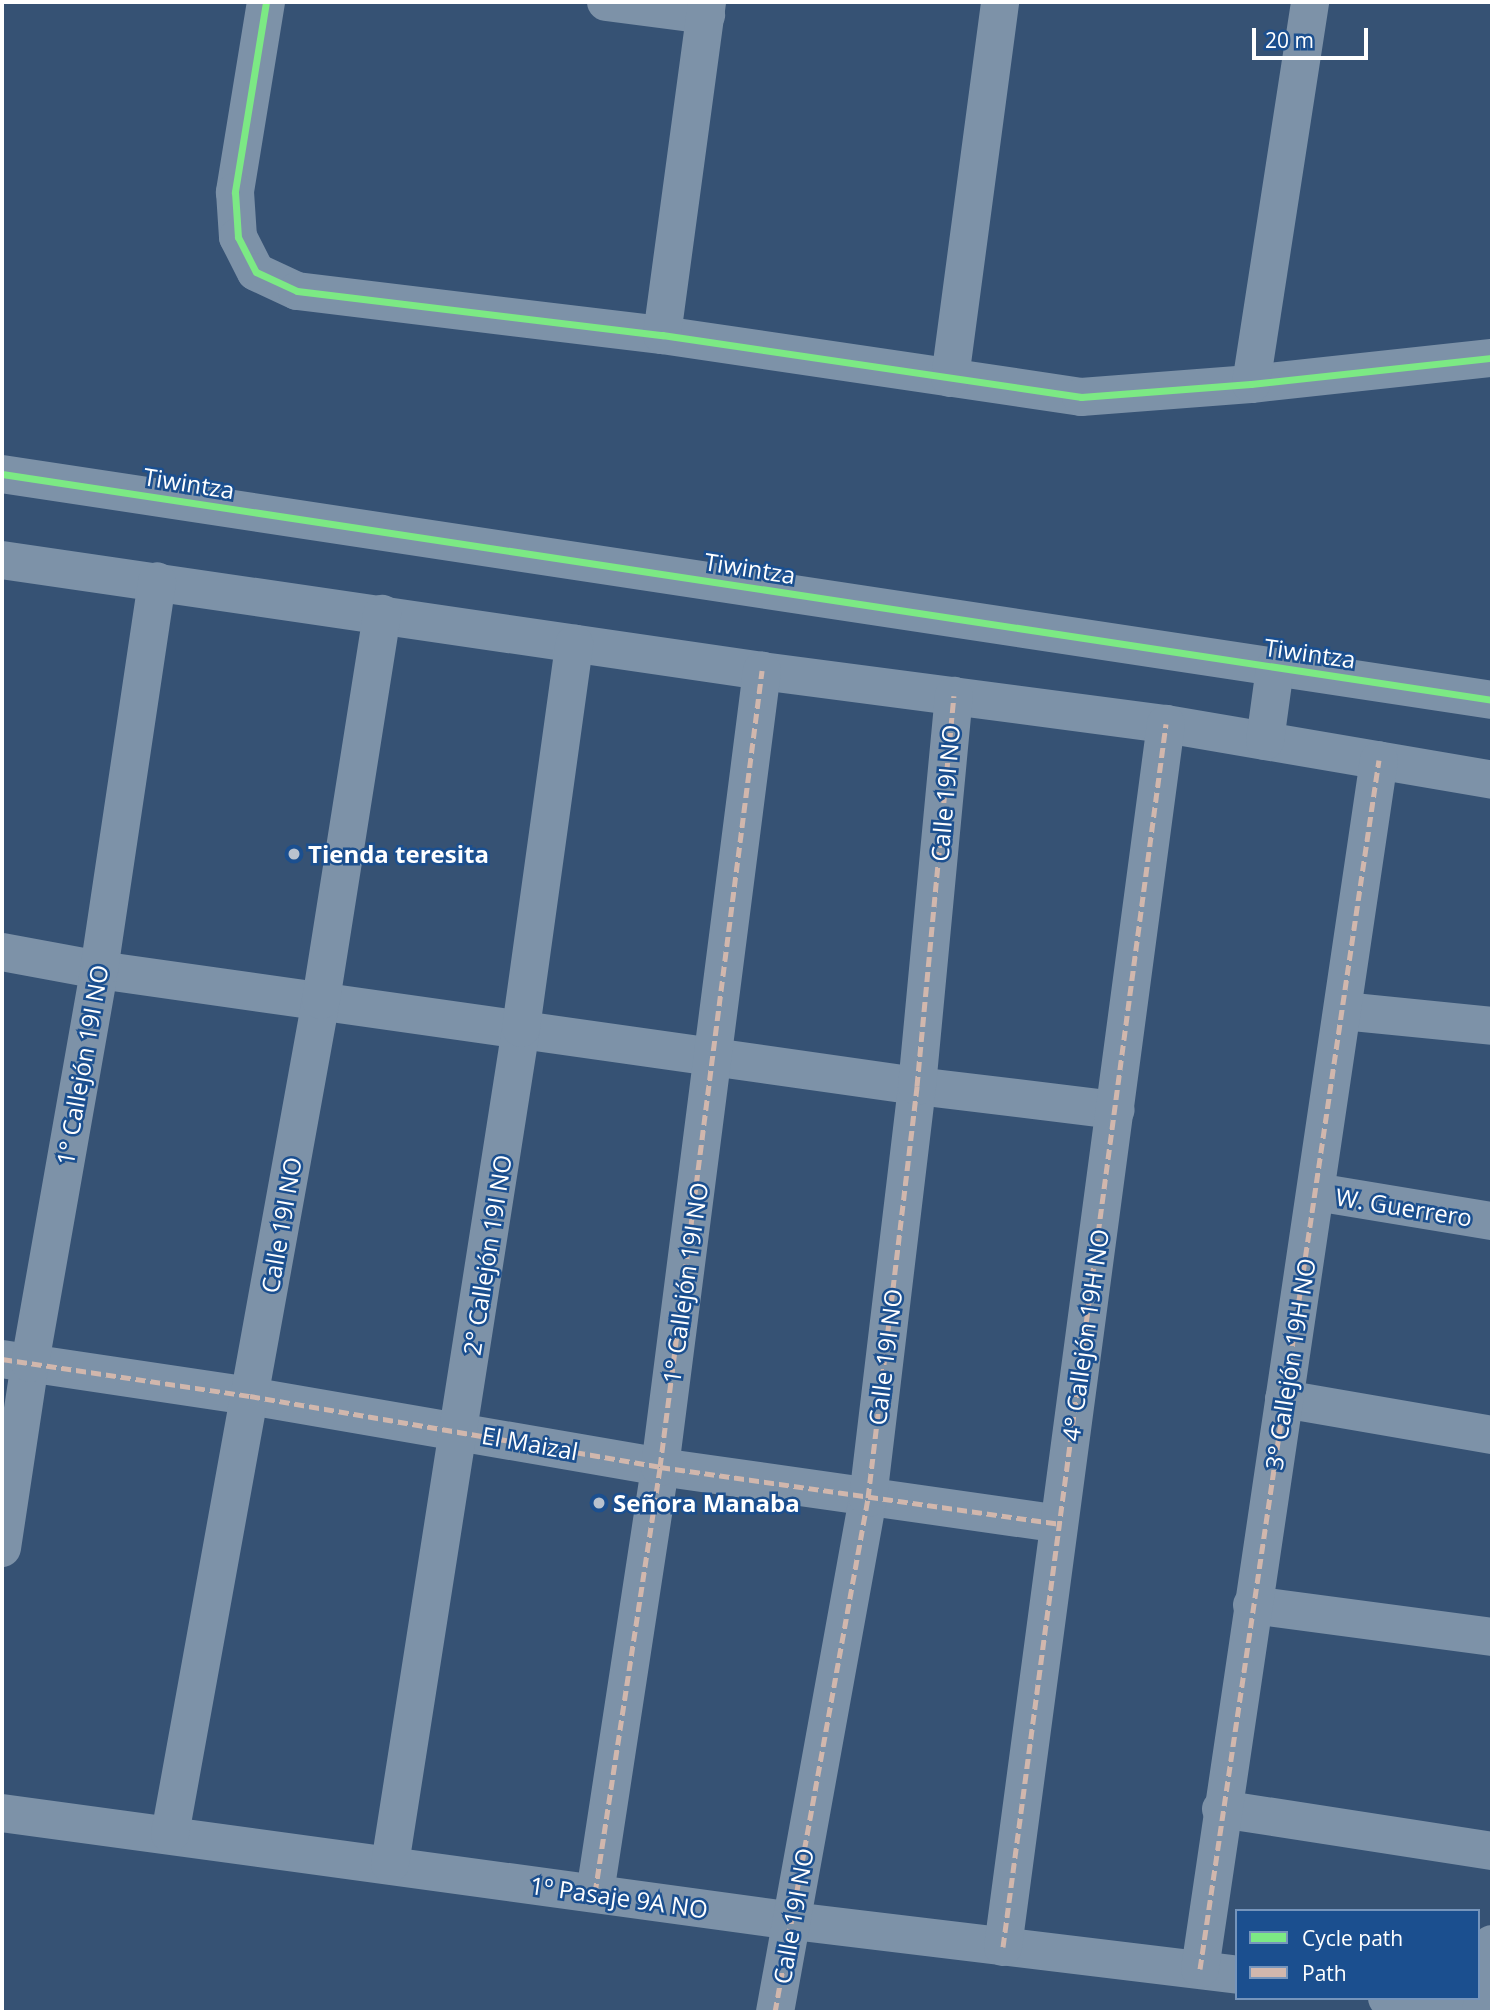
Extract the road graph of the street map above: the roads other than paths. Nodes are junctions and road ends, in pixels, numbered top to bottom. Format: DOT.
graph roads {
  1 [pos="266,2"];
  2 [pos="606,2"];
  3 [pos="1000,2"];
  4 [pos="1310,2"];
  5 [pos="706,8"];
  6 [pos="662,335"];
  7 [pos="1492,358"];
  8 [pos="950,378"];
  9 [pos="1251,384"];
  10 [pos="2,474"];
  11 [pos="2,560"];
  12 [pos="157,581"];
  13 [pos="382,614"];
  14 [pos="573,644"];
  15 [pos="1275,668"];
  16 [pos="762,671"];
  17 [pos="954,696"];
  18 [pos="1492,700"];
  19 [pos="1167,724"];
  20 [pos="1265,741"];
  21 [pos="1379,760"];
  22 [pos="1492,780"];
  23 [pos="2,952"];
  24 [pos="99,970"];
  25 [pos="321,1000"];
  26 [pos="1343,1011"];
  27 [pos="1492,1026"];
  28 [pos="521,1028"];
  29 [pos="715,1057"];
  30 [pos="917,1086"];
  31 [pos="1116,1110"];
  32 [pos="1316,1192"];
  33 [pos="1492,1221"];
  34 [pos="16,1361"];
  35 [pos="250,1396"];
  36 [pos="1284,1399"];
  37 [pos="460,1431"];
  38 [pos="1492,1435"];
  39 [pos="660,1467"];
  40 [pos="868,1497"];
  41 [pos="1059,1524"];
  42 [pos="2,1548"];
  43 [pos="1252,1605"];
  44 [pos="1492,1637"];
  45 [pos="1221,1810"];
  46 [pos="2,1813"];
  47 [pos="170,1833"];
  48 [pos="1492,1851"];
  49 [pos="390,1864"];
  50 [pos="595,1893"];
  51 [pos="793,1922"];
  52 [pos="1492,1944"];
  53 [pos="1003,1947"];
  54 [pos="1218,1972"];
  55 [pos="1400,2000"];
  56 [pos="775,2012"];
  57 [pos="1476,2012"];
  58 [pos="1482,2012"];
  1 -- 6 [label="street"];
  2 -- 5 [label="street"];
  3 -- 8 [label="street"];
  4 -- 9 [label="street"];
  5 -- 6 [label="street"];
  6 -- 8 [label="street"];
  7 -- 9 [label="street"];
  8 -- 9 [label="street"];
  10 -- 15 [label="street, Tiwintza"];
  11 -- 12 [label="street"];
  12 -- 13 [label="street"];
  12 -- 24 [label="street, 1° Callejón 19I NO"];
  13 -- 14 [label="street"];
  13 -- 25 [label="street, Calle 19I NO"];
  14 -- 16 [label="street"];
  14 -- 28 [label="street, 2° Callejón 19I NO"];
  15 -- 18 [label="street, Tiwintza"];
  15 -- 20 [label="street"];
  16 -- 17 [label="street"];
  16 -- 29 [label="street, 1° Callejón 19I NO"];
  17 -- 19 [label="street"];
  17 -- 30 [label="street, Calle 19I NO"];
  19 -- 20 [label="street"];
  19 -- 31 [label="street, 4° Callejón 19H NO"];
  20 -- 21 [label="street"];
  21 -- 22 [label="street"];
  21 -- 26 [label="street, 3° Callejón 19H NO"];
  23 -- 24 [label="street"];
  24 -- 25 [label="street"];
  24 -- 34 [label="street, 1° Callejón 19I NO"];
  25 -- 28 [label="street"];
  25 -- 35 [label="street, Calle 19I NO"];
  26 -- 27 [label="street"];
  26 -- 32 [label="street, 3° Callejón 19H NO"];
  28 -- 29 [label="street"];
  28 -- 37 [label="street, 2° Callejón 19I NO"];
  29 -- 30 [label="street"];
  29 -- 39 [label="street, 1° Callejón 19I NO"];
  30 -- 31 [label="street"];
  30 -- 40 [label="street, Calle 19I NO"];
  31 -- 41 [label="street, 4° Callejón 19H NO"];
  32 -- 33 [label="street, W. Guerrero"];
  32 -- 36 [label="street, 3° Callejón 19H NO"];
  34 -- 35 [label="street, El Maizal"];
  34 -- 42 [label="street, 1° Callejón 19I NO"];
  35 -- 37 [label="street, El Maizal"];
  35 -- 47 [label="street, Calle 19I NO"];
  36 -- 38 [label="street"];
  36 -- 43 [label="street, 3° Callejón 19H NO"];
  37 -- 39 [label="street, El Maizal"];
  37 -- 49 [label="street, 2° Callejón 19I NO"];
  39 -- 40 [label="street, El Maizal"];
  39 -- 50 [label="street, 1° Callejón 19I NO"];
  40 -- 41 [label="street, El Maizal"];
  40 -- 51 [label="street, Calle 19I NO"];
  41 -- 53 [label="street, 4° Callejón 19H NO"];
  43 -- 44 [label="street"];
  43 -- 45 [label="street, 3° Callejón 19H NO"];
  45 -- 48 [label="street"];
  45 -- 54 [label="street, 3° Callejón 19H NO"];
  46 -- 47 [label="street, 1º Pasaje 9A NO"];
  47 -- 49 [label="street, 1º Pasaje 9A NO"];
  49 -- 50 [label="street, 1º Pasaje 9A NO"];
  50 -- 51 [label="street, 1º Pasaje 9A NO"];
  51 -- 53 [label="street, 1º Pasaje 9A NO"];
  51 -- 56 [label="street, Calle 19I NO"];
  52 -- 58 [label="street"];
  53 -- 54 [label="street, 1º Pasaje 9A NO"];
  55 -- 57 [label="street"];
}
